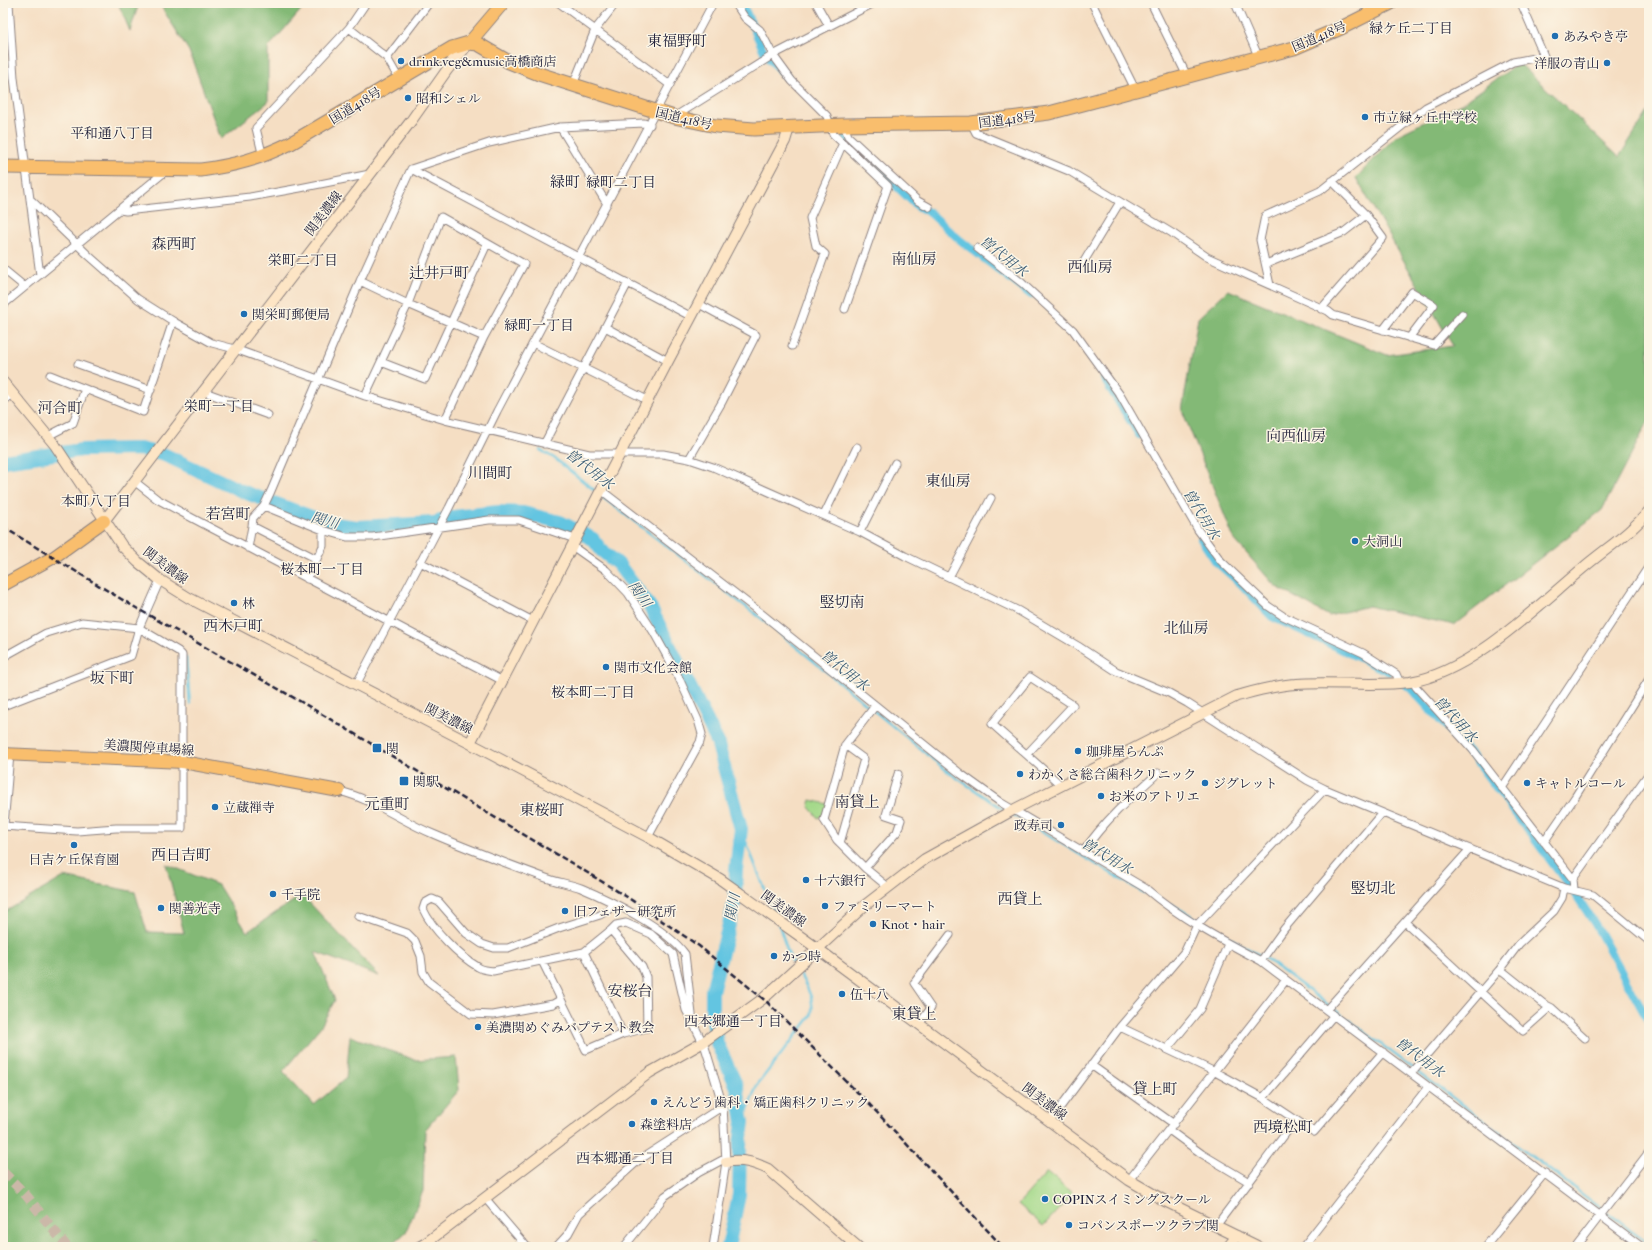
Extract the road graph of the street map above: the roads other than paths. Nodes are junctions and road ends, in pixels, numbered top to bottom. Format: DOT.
graph roads {
  1 [pos="9,3"];
  2 [pos="366,3"];
  3 [pos="429,3"];
  4 [pos="493,3"];
  5 [pos="503,3"];
  6 [pos="559,3"];
  7 [pos="616,3"];
  8 [pos="713,3"];
  9 [pos="735,3"];
  10 [pos="816,3"];
  11 [pos="874,3"];
  12 [pos="1092,3"];
  13 [pos="1151,3"];
  14 [pos="1235,3"];
  15 [pos="1391,3"];
  16 [pos="1521,3"];
  17 [pos="1368,8"];
  18 [pos="829,26"];
  19 [pos="349,28"];
  20 [pos="595,30"];
  21 [pos="466,43"];
  22 [pos="773,55"];
  23 [pos="387,58"];
  24 [pos="1259,58"];
  25 [pos="1187,78"];
  26 [pos="399,79"];
  27 [pos="573,85"];
  28 [pos="670,85"];
  29 [pos="1134,91"];
  30 [pos="656,112"];
  31 [pos="674,117"];
  32 [pos="971,123"];
  33 [pos="650,124"];
  34 [pos="830,125"];
  35 [pos="844,125"];
  36 [pos="560,127"];
  37 [pos="789,128"];
  38 [pos="843,143"];
  39 [pos="263,157"];
  40 [pos="3,167"];
  41 [pos="26,167"];
  42 [pos="411,169"];
  43 [pos="168,170"];
  44 [pos="370,174"];
  45 [pos="1332,181"];
  46 [pos="30,199"];
  47 [pos="1120,202"];
  48 [pos="607,204"];
  49 [pos="929,207"];
  50 [pos="120,210"];
  51 [pos="1366,215"];
  52 [pos="78,244"];
  53 [pos="487,244"];
  54 [pos="977,248"];
  55 [pos="578,256"];
  56 [pos="1083,263"];
  57 [pos="1266,264"];
  58 [pos="3,269"];
  59 [pos="40,275"];
  60 [pos="360,281"];
  61 [pos="628,284"];
  62 [pos="1270,285"];
  63 [pos="25,287"];
  64 [pos="3,304"];
  65 [pos="408,304"];
  66 [pos="699,304"];
  67 [pos="1320,309"];
  68 [pos="845,310"];
  69 [pos="1462,314"];
  70 [pos="692,317"];
  71 [pos="173,321"];
  72 [pos="452,323"];
  73 [pos="605,327"];
  74 [pos="1383,330"];
  75 [pos="484,337"];
  76 [pos="1409,338"];
  77 [pos="533,343"];
  78 [pos="792,346"];
  79 [pos="235,349"];
  80 [pos="668,361"];
  81 [pos="381,362"];
  82 [pos="78,364"];
  83 [pos="584,369"];
  84 [pos="50,375"];
  85 [pos="319,381"];
  86 [pos="3,382"];
  87 [pos="85,389"];
  88 [pos="150,390"];
  89 [pos="202,391"];
  90 [pos="13,393"];
  91 [pos="365,396"];
  92 [pos="649,401"];
  93 [pos="3,402"];
  94 [pos="268,414"];
  95 [pos="445,420"];
  96 [pos="488,430"];
  97 [pos="48,436"];
  98 [pos="544,444"];
  99 [pos="858,447"];
  100 [pos="620,453"];
  101 [pos="689,459"];
  102 [pos="895,463"];
  103 [pos="134,481"];
  104 [pos="601,490"];
  105 [pos="991,498"];
  106 [pos="264,506"];
  107 [pos="824,515"];
  108 [pos="1648,515"];
  109 [pos="104,521"];
  110 [pos="252,526"];
  111 [pos="438,526"];
  112 [pos="323,530"];
  113 [pos="860,532"];
  114 [pos="574,542"];
  115 [pos="248,548"];
  116 [pos="317,559"];
  117 [pos="420,562"];
  118 [pos="1649,566"];
  119 [pos="949,577"];
  120 [pos="307,579"];
  121 [pos="160,580"];
  122 [pos="3,585"];
  123 [pos="533,621"];
  124 [pos="388,622"];
  125 [pos="139,628"];
  126 [pos="3,657"];
  127 [pos="1649,680"];
  128 [pos="503,681"];
  129 [pos="1413,681"];
  130 [pos="1400,683"];
  131 [pos="356,685"];
  132 [pos="3,706"];
  133 [pos="875,706"];
  134 [pos="1202,714"];
  135 [pos="470,743"];
  136 [pos="845,745"];
  137 [pos="6,754"];
  138 [pos="1027,754"];
  139 [pos="182,762"];
  140 [pos="1158,773"];
  141 [pos="1649,773"];
  142 [pos="898,774"];
  143 [pos="1062,786"];
  144 [pos="1502,788"];
  145 [pos="1325,789"];
  146 [pos="339,791"];
  147 [pos="1015,809"];
  148 [pos="1382,812"];
  149 [pos="4,826"];
  150 [pos="648,837"];
  151 [pos="1544,842"];
  152 [pos="840,843"];
  153 [pos="1470,849"];
  154 [pos="1083,852"];
  155 [pos="865,868"];
  156 [pos="1573,879"];
  157 [pos="888,887"];
  158 [pos="1564,888"];
  159 [pos="1574,889"];
  160 [pos="612,903"];
  161 [pos="358,916"];
  162 [pos="1405,922"];
  163 [pos="1197,925"];
  164 [pos="611,930"];
  165 [pos="950,935"];
  166 [pos="1649,941"];
  167 [pos="1228,944"];
  168 [pos="818,948"];
  169 [pos="584,952"];
  170 [pos="542,961"];
  171 [pos="1261,961"];
  172 [pos="1500,969"];
  173 [pos="1286,980"];
  174 [pos="1480,992"];
  175 [pos="560,1000"];
  176 [pos="1550,1007"];
  177 [pos="1327,1010"];
  178 [pos="1334,1015"];
  179 [pos="693,1023"];
  180 [pos="919,1024"];
  181 [pos="1120,1027"];
  182 [pos="623,1034"];
  183 [pos="1585,1038"];
  184 [pos="702,1043"];
  185 [pos="1167,1049"];
  186 [pos="1383,1052"];
  187 [pos="1091,1065"];
  188 [pos="1215,1072"];
  189 [pos="1411,1073"];
  190 [pos="1428,1087"];
  191 [pos="1263,1098"];
  192 [pos="723,1106"];
  193 [pos="1050,1121"];
  194 [pos="1295,1121"];
  195 [pos="1171,1127"];
  196 [pos="1649,1152"];
  197 [pos="729,1160"];
  198 [pos="1545,1173"];
  199 [pos="1129,1180"];
  200 [pos="1249,1182"];
  201 [pos="485,1198"];
  202 [pos="1602,1215"];
  203 [pos="1216,1226"];
  204 [pos="1237,1236"];
  205 [pos="525,1244"];
  206 [pos="419,1247"];
  207 [pos="514,1247"];
  208 [pos="556,1247"];
  209 [pos="624,1247"];
  210 [pos="713,1247"];
  211 [pos="858,1247"];
  212 [pos="1228,1247"];
  213 [pos="1259,1247"];
  214 [pos="1303,1247"];
  215 [pos="1485,1247"];
  216 [pos="1576,1247"];
  217 [pos="1642,1247"];
  1 -- 41 [label="street"];
  2 -- 19 [label="street"];
  3 -- 23 [label="street"];
  4 -- 21 [label="main road"];
  5 -- 21 [label="main road"];
  6 -- 20 [label="street"];
  7 -- 20 [label="street"];
  8 -- 28 [label="street"];
  9 -- 22 [label="street"];
  10 -- 18 [label="street"];
  11 -- 18 [label="street"];
  12 -- 29 [label="street"];
  13 -- 25 [label="street"];
  14 -- 24 [label="street"];
  15 -- 17 [label="highway, 国道418号"];
  16 -- 45 [label="street"];
  17 -- 24 [label="highway, 国道418号"];
  18 -- 22 [label="street"];
  19 -- 23 [label="street"];
  19 -- 39 [label="street"];
  20 -- 27 [label="street"];
  20 -- 28 [label="street"];
  21 -- 26 [label="highway, 国道418号"];
  21 -- 27 [label="highway, 国道418号"];
  21 -- 44 [label="street, 関美濃線"];
  22 -- 31 [label="street"];
  22 -- 34 [label="street"];
  23 -- 26 [label="street"];
  24 -- 25 [label="highway, 国道418号"];
  25 -- 29 [label="highway, 国道418号"];
  26 -- 39 [label="highway, 国道418号"];
  27 -- 30 [label="highway, 国道418号"];
  28 -- 30 [label="street"];
  29 -- 32 [label="highway, 国道418号"];
  30 -- 31 [label="highway, 国道418号"];
  30 -- 33 [label="street"];
  31 -- 37 [label="highway, 国道418号"];
  32 -- 35 [label="highway, 国道418号"];
  32 -- 47 [label="street"];
  33 -- 36 [label="street"];
  33 -- 48 [label="street"];
  34 -- 35 [label="highway, 国道418号"];
  34 -- 37 [label="highway, 国道418号"];
  34 -- 38 [label="street"];
  35 -- 49 [label="street"];
  36 -- 42 [label="street"];
  36 -- 48 [label="street"];
  37 -- 66 [label="street"];
  38 -- 68 [label="street"];
  38 -- 78 [label="street"];
  39 -- 43 [label="highway, 国道418号"];
  40 -- 41 [label="highway, 国道418号"];
  41 -- 43 [label="highway, 国道418号"];
  41 -- 46 [label="street"];
  42 -- 55 [label="street"];
  42 -- 60 [label="street"];
  43 -- 50 [label="street"];
  44 -- 50 [label="street"];
  44 -- 79 [label="street, 関美濃線"];
  45 -- 51 [label="street"];
  45 -- 57 [label="street"];
  46 -- 52 [label="street"];
  46 -- 59 [label="street"];
  47 -- 56 [label="street"];
  47 -- 62 [label="street"];
  48 -- 55 [label="street"];
  50 -- 52 [label="street"];
  51 -- 57 [label="street"];
  51 -- 67 [label="street"];
  52 -- 59 [label="street"];
  52 -- 71 [label="street"];
  53 -- 65 [label="street"];
  53 -- 72 [label="street"];
  53 -- 75 [label="street"];
  54 -- 130 [label="street"];
  55 -- 61 [label="street"];
  55 -- 77 [label="street"];
  57 -- 62 [label="street"];
  58 -- 63 [label="street"];
  59 -- 63 [label="street"];
  60 -- 65 [label="street"];
  60 -- 85 [label="street"];
  61 -- 70 [label="street"];
  61 -- 73 [label="street"];
  62 -- 67 [label="street"];
  63 -- 64 [label="street"];
  65 -- 72 [label="street"];
  65 -- 81 [label="street"];
  66 -- 70 [label="street"];
  66 -- 101 [label="street"];
  67 -- 74 [label="street"];
  69 -- 76 [label="street"];
  70 -- 80 [label="street"];
  71 -- 79 [label="street"];
  71 -- 88 [label="street"];
  72 -- 75 [label="street"];
  72 -- 81 [label="street"];
  73 -- 80 [label="street"];
  73 -- 83 [label="street"];
  74 -- 76 [label="street"];
  74 -- 76 [label="street"];
  75 -- 95 [label="street"];
  77 -- 83 [label="street"];
  77 -- 96 [label="street"];
  79 -- 85 [label="street"];
  79 -- 89 [label="street, 関美濃線"];
  80 -- 92 [label="street"];
  81 -- 91 [label="street"];
  82 -- 88 [label="street"];
  83 -- 92 [label="street"];
  83 -- 98 [label="street"];
  84 -- 87 [label="street"];
  85 -- 91 [label="street"];
  85 -- 106 [label="street"];
  86 -- 90 [label="street"];
  87 -- 88 [label="street"];
  87 -- 97 [label="street"];
  89 -- 94 [label="street"];
  89 -- 103 [label="street, 関美濃線"];
  90 -- 93 [label="street"];
  90 -- 97 [label="street"];
  91 -- 95 [label="street"];
  92 -- 100 [label="street"];
  95 -- 96 [label="street"];
  96 -- 98 [label="street"];
  96 -- 111 [label="street"];
  97 -- 109 [label="street"];
  98 -- 100 [label="street"];
  99 -- 107 [label="street"];
  100 -- 101 [label="street"];
  100 -- 104 [label="street"];
  101 -- 107 [label="street"];
  102 -- 113 [label="street"];
  103 -- 109 [label="street, 関美濃線"];
  103 -- 115 [label="street"];
  104 -- 114 [label="street"];
  104 -- 133 [label="street"];
  105 -- 119 [label="street"];
  106 -- 110 [label="street"];
  106 -- 112 [label="street"];
  107 -- 113 [label="street"];
  108 -- 129 [label="street"];
  109 -- 121 [label="street, 関美濃線"];
  109 -- 122 [label="main road"];
  110 -- 115 [label="street"];
  110 -- 116 [label="street"];
  111 -- 112 [label="street"];
  111 -- 114 [label="street"];
  111 -- 117 [label="street"];
  112 -- 116 [label="street"];
  113 -- 119 [label="street"];
  114 -- 123 [label="street"];
  114 -- 150 [label="street"];
  115 -- 120 [label="street"];
  116 -- 120 [label="street"];
  117 -- 123 [label="street"];
  117 -- 124 [label="street"];
  118 -- 144 [label="street"];
  119 -- 134 [label="street"];
  120 -- 124 [label="street"];
  121 -- 125 [label="street"];
  121 -- 131 [label="street, 関美濃線"];
  123 -- 128 [label="street"];
  124 -- 128 [label="street"];
  124 -- 131 [label="street"];
  125 -- 126 [label="street"];
  125 -- 132 [label="street"];
  125 -- 139 [label="street"];
  127 -- 151 [label="street"];
  128 -- 135 [label="street"];
  129 -- 130 [label="street"];
  129 -- 144 [label="street"];
  130 -- 134 [label="street"];
  131 -- 135 [label="street, 関美濃線"];
  133 -- 136 [label="street"];
  133 -- 147 [label="street"];
  134 -- 143 [label="street"];
  134 -- 145 [label="street"];
  135 -- 150 [label="street, 関美濃線"];
  136 -- 152 [label="street"];
  136 -- 152 [label="street"];
  137 -- 139 [label="main road, 美濃関停車場線"];
  137 -- 149 [label="street"];
  138 -- 138 [label="street"];
  138 -- 143 [label="street"];
  139 -- 146 [label="main road, 美濃関停車場線"];
  139 -- 149 [label="street"];
  140 -- 154 [label="street"];
  141 -- 156 [label="street"];
  142 -- 155 [label="street"];
  143 -- 147 [label="street"];
  144 -- 151 [label="street"];
  145 -- 148 [label="street"];
  145 -- 163 [label="street"];
  146 -- 160 [label="street"];
  147 -- 154 [label="street"];
  147 -- 157 [label="street"];
  148 -- 153 [label="street"];
  148 -- 171 [label="street"];
  150 -- 168 [label="street, 関美濃線"];
  151 -- 156 [label="street"];
  152 -- 155 [label="street"];
  153 -- 158 [label="street"];
  153 -- 162 [label="street"];
  154 -- 163 [label="street"];
  155 -- 157 [label="street"];
  156 -- 159 [label="street"];
  157 -- 168 [label="street"];
  158 -- 159 [label="street"];
  158 -- 172 [label="street"];
  159 -- 166 [label="street"];
  160 -- 170 [label="street"];
  160 -- 179 [label="street"];
  161 -- 175 [label="street"];
  162 -- 174 [label="street"];
  162 -- 177 [label="street"];
  163 -- 167 [label="street"];
  163 -- 181 [label="street"];
  164 -- 169 [label="street"];
  164 -- 179 [label="street"];
  164 -- 182 [label="street"];
  165 -- 180 [label="street"];
  167 -- 171 [label="street"];
  167 -- 185 [label="street"];
  168 -- 180 [label="street, 関美濃線"];
  168 -- 184 [label="street"];
  169 -- 170 [label="street"];
  169 -- 182 [label="street"];
  170 -- 175 [label="street"];
  171 -- 173 [label="street"];
  172 -- 174 [label="street"];
  172 -- 176 [label="street"];
  173 -- 177 [label="street"];
  173 -- 188 [label="street"];
  174 -- 176 [label="street"];
  174 -- 189 [label="street"];
  175 -- 182 [label="street"];
  176 -- 183 [label="street"];
  177 -- 178 [label="street"];
  178 -- 186 [label="street"];
  178 -- 191 [label="street"];
  179 -- 184 [label="street"];
  180 -- 193 [label="street, 関美濃線"];
  181 -- 185 [label="street"];
  181 -- 187 [label="street"];
  184 -- 192 [label="street"];
  184 -- 201 [label="street"];
  185 -- 188 [label="street"];
  186 -- 189 [label="street"];
  186 -- 194 [label="street"];
  187 -- 193 [label="street"];
  187 -- 195 [label="street"];
  188 -- 191 [label="street"];
  188 -- 195 [label="street"];
  189 -- 190 [label="street"];
  190 -- 198 [label="street"];
  190 -- 214 [label="street"];
  191 -- 194 [label="street"];
  192 -- 197 [label="street"];
  192 -- 208 [label="street"];
  193 -- 199 [label="street, 関美濃線"];
  194 -- 200 [label="street"];
  195 -- 199 [label="street"];
  195 -- 200 [label="street"];
  196 -- 202 [label="street"];
  197 -- 209 [label="street"];
  197 -- 210 [label="street"];
  197 -- 211 [label="street"];
  198 -- 202 [label="street"];
  198 -- 215 [label="street"];
  199 -- 203 [label="street, 関美濃線"];
  200 -- 203 [label="street"];
  201 -- 205 [label="street"];
  201 -- 206 [label="street"];
  202 -- 216 [label="street"];
  202 -- 217 [label="street"];
  203 -- 204 [label="street, 関美濃線"];
  204 -- 212 [label="street"];
  204 -- 213 [label="street, 関美濃線"];
  205 -- 207 [label="street"];
}
